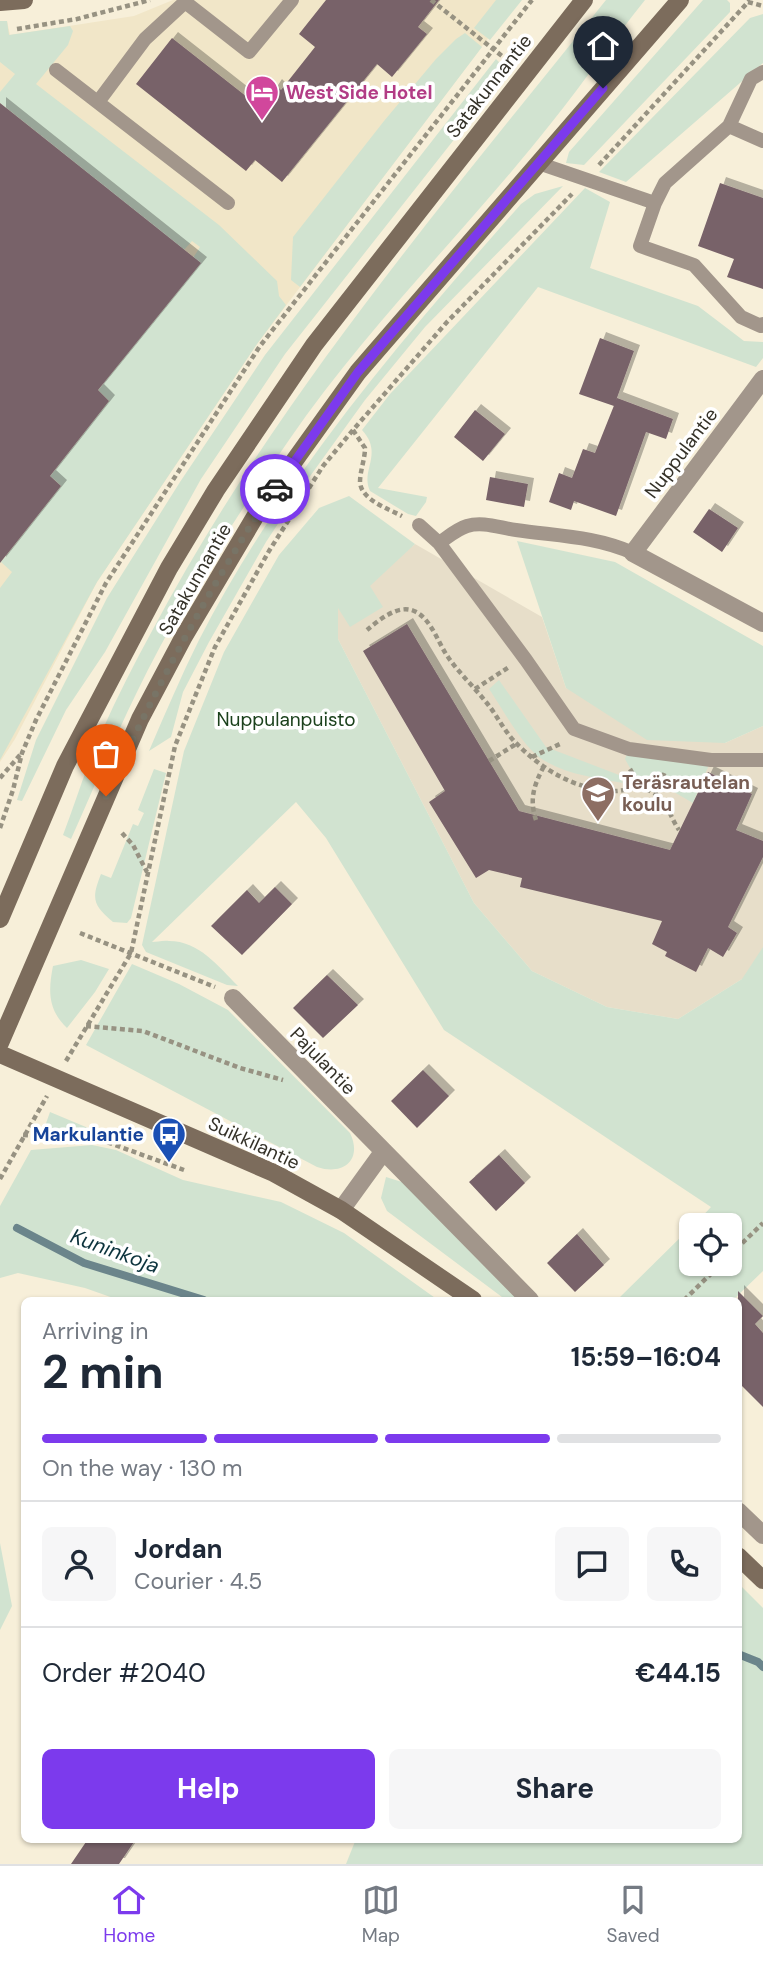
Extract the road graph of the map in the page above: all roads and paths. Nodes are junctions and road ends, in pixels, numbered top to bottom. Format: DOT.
graph roads {
  1 [pos="24,0"];
  2 [pos="150,0"];
  3 [pos="292,0"];
  4 [pos="431,0"];
  5 [pos="532,0"];
  6 [pos="584,0"];
  7 [pos="680,0"];
  8 [pos="184,1"];
  9 [pos="749,1"];
  10 [pos="0,2"];
  11 [pos="763,6"];
  12 [pos="17,29"];
  13 [pos="493,49"];
  14 [pos="502,56"];
  15 [pos="56,70"];
  16 [pos="763,72"];
  17 [pos="98,102"];
  18 [pos="729,126"];
  19 [pos="763,141"];
  20 [pos="538,163"];
  21 [pos="586,180"];
  22 [pos="654,202"];
  23 [pos="228,203"];
  24 [pos="763,324"];
  25 [pos="763,379"];
  26 [pos="353,430"];
  27 [pos="419,525"];
  28 [pos="439,543"];
  29 [pos="633,553"];
  30 [pos="763,623"];
  31 [pos="368,630"];
  32 [pos="524,657"];
  33 [pos="475,689"];
  34 [pos="574,729"];
  35 [pos="516,744"];
  36 [pos="22,753"];
  37 [pos="532,757"];
  38 [pos="763,760"];
  39 [pos="489,761"];
  40 [pos="544,766"];
  41 [pos="0,778"];
  42 [pos="536,820"];
  43 [pos="0,828"];
  44 [pos="680,830"];
  45 [pos="122,833"];
  46 [pos="148,873"];
  47 [pos="0,919"];
  48 [pos="80,933"];
  49 [pos="131,953"];
  50 [pos="233,998"];
  51 [pos="86,1026"];
  52 [pos="81,1034"];
  53 [pos="0,1043"];
  54 [pos="0,1054"];
  55 [pos="288,1082"];
  56 [pos="40,1110"];
  57 [pos="23,1135"];
  58 [pos="383,1152"];
  59 [pos="184,1170"];
  60 [pos="0,1179"];
  61 [pos="341,1210"];
  62 [pos="763,1223"];
  63 [pos="742,1243"];
  64 [pos="709,1276"];
  65 [pos="469,1297"];
  66 [pos="527,1297"];
  67 [pos="687,1297"];
  68 [pos="742,1515"];
  69 [pos="763,1535"];
  70 [pos="742,1560"];
  71 [pos="763,1580"];
  1 -- 10 [label="main road"];
  2 -- 12 [label="path"];
  3 -- 8 [label="lane"];
  4 -- 13 [label="path"];
  5 -- 13 [label="path"];
  6 -- 47 [label="main road, Satakunnantie"];
  7 -- 20 [label="main road, Satakunnantie"];
  8 -- 17 [label="lane"];
  9 -- 11 [label="path"];
  9 -- 21 [label="path"];
  13 -- 14 [label="path"];
  13 -- 36 [label="path"];
  15 -- 17 [label="lane"];
  16 -- 18 [label="lane"];
  17 -- 23 [label="lane"];
  18 -- 19 [label="lane"];
  18 -- 22 [label="lane"];
  20 -- 21 [label="lane"];
  20 -- 53 [label="main road, Satakunnantie"];
  21 -- 22 [label="lane"];
  21 -- 26 [label="path"];
  22 -- 24 [label="lane"];
  25 -- 29 [label="street, Nuppulantie"];
  26 -- 27 [label="path"];
  26 -- 46 [label="path"];
  27 -- 28 [label="lane"];
  28 -- 29 [label="lane"];
  28 -- 32 [label="lane"];
  29 -- 30 [label="street"];
  31 -- 33 [label="path"];
  32 -- 33 [label="path"];
  32 -- 34 [label="lane"];
  33 -- 35 [label="path"];
  34 -- 37 [label="path"];
  34 -- 38 [label="lane"];
  35 -- 37 [label="path"];
  35 -- 39 [label="path"];
  36 -- 41 [label="path"];
  36 -- 43 [label="path"];
  37 -- 40 [label="path"];
  40 -- 42 [label="path"];
  40 -- 44 [label="path"];
  45 -- 46 [label="path"];
  46 -- 49 [label="path"];
  48 -- 49 [label="path"];
  49 -- 50 [label="path"];
  49 -- 51 [label="path"];
  50 -- 58 [label="street, Pajulantie"];
  51 -- 52 [label="path"];
  51 -- 55 [label="path"];
  54 -- 61 [label="main road, Suikkilantie"];
  56 -- 57 [label="path"];
  57 -- 59 [label="path"];
  57 -- 60 [label="path"];
  58 -- 61 [label="street"];
  58 -- 66 [label="street, Pajulantie"];
  61 -- 65 [label="main road, Suikkilantie"];
  62 -- 63 [label="path"];
  64 -- 67 [label="path"];
  68 -- 69 [label="street"];
  70 -- 71 [label="main road"];
}
